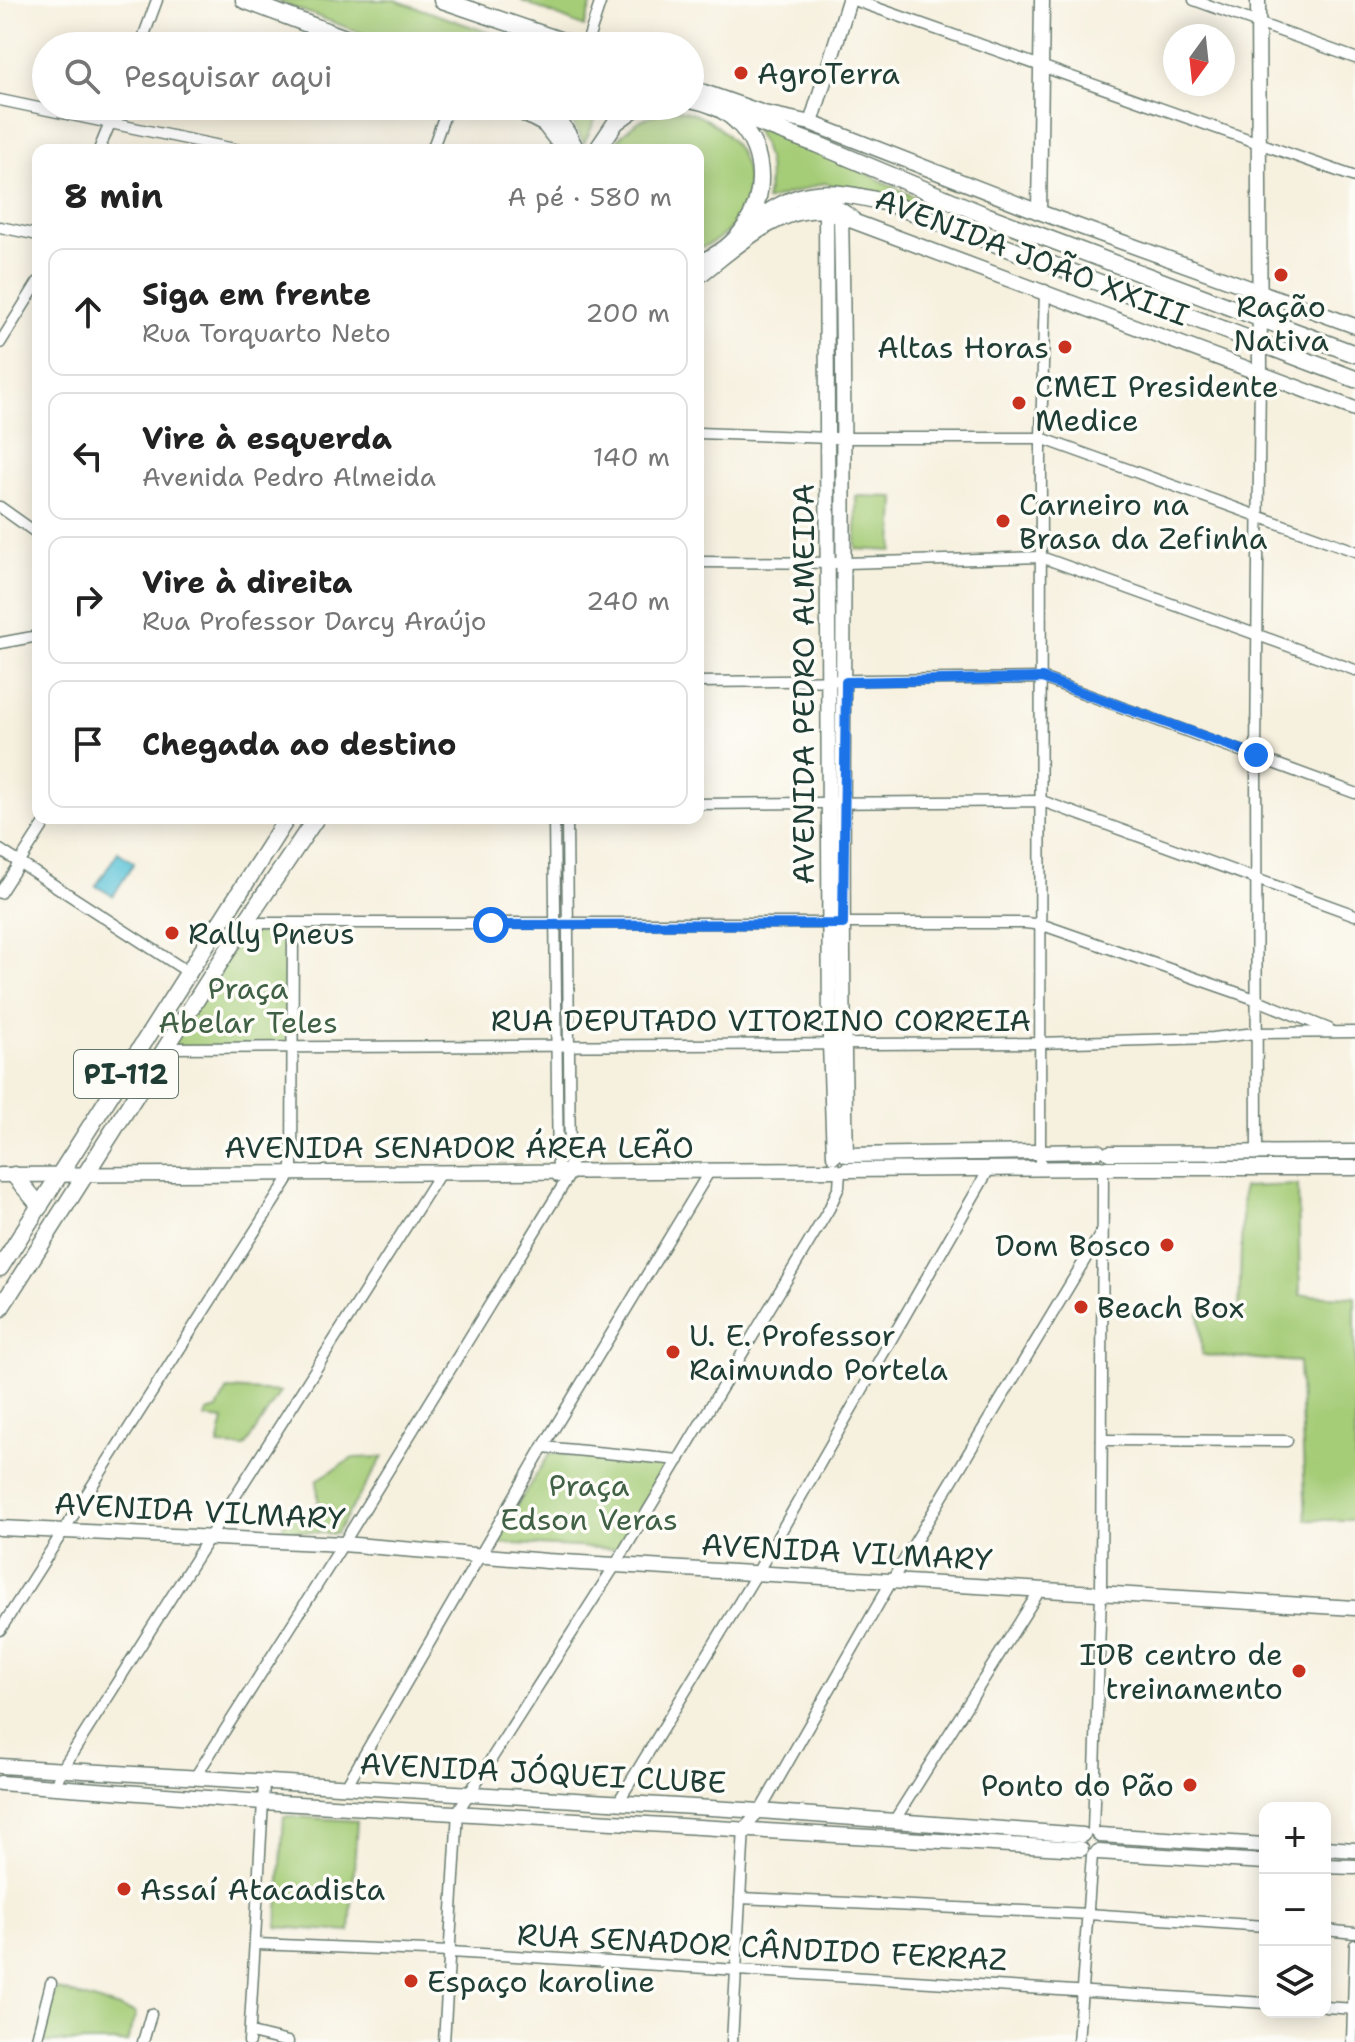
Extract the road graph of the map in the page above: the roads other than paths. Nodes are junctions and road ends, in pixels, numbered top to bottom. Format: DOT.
graph roads {
  1 [pos="157,0"];
  2 [pos="244,0"];
  3 [pos="442,0"];
  4 [pos="601,0"];
  5 [pos="852,0"];
  6 [pos="1042,0"];
  7 [pos="1194,0"];
  8 [pos="1258,0"];
  9 [pos="1257,23"];
  10 [pos="145,32"];
  11 [pos="329,32"];
  12 [pos="536,32"];
  13 [pos="591,32"];
  14 [pos="1355,58"];
  15 [pos="1040,68"];
  16 [pos="704,98"];
  17 [pos="0,100"];
  18 [pos="704,101"];
  19 [pos="32,107"];
  20 [pos="716,107"];
  21 [pos="764,113"];
  22 [pos="92,120"];
  23 [pos="112,120"];
  24 [pos="443,120"];
  25 [pos="537,120"];
  26 [pos="557,120"];
  27 [pos="619,120"];
  28 [pos="811,123"];
  29 [pos="110,124"];
  30 [pos="102,144"];
  31 [pos="209,144"];
  32 [pos="434,144"];
  33 [pos="560,144"];
  34 [pos="573,144"];
  35 [pos="601,144"];
  36 [pos="1261,145"];
  37 [pos="874,169"];
  38 [pos="1355,177"];
  39 [pos="778,204"];
  40 [pos="1039,212"];
  41 [pos="839,215"];
  42 [pos="0,227"];
  43 [pos="746,230"];
  44 [pos="32,234"];
  45 [pos="704,260"];
  46 [pos="704,273"];
  47 [pos="1045,290"];
  48 [pos="1260,291"];
  49 [pos="32,303"];
  50 [pos="1261,318"];
  51 [pos="1355,326"];
  52 [pos="0,343"];
  53 [pos="1260,344"];
  54 [pos="1355,354"];
  55 [pos="1260,373"];
  56 [pos="1355,379"];
  57 [pos="1355,409"];
  58 [pos="704,433"];
  59 [pos="829,438"];
  60 [pos="846,438"];
  61 [pos="1041,438"];
  62 [pos="0,507"];
  63 [pos="1258,515"];
  64 [pos="32,530"];
  65 [pos="1355,551"];
  66 [pos="1041,557"];
  67 [pos="704,562"];
  68 [pos="829,563"];
  69 [pos="846,563"];
  70 [pos="1258,634"];
  71 [pos="32,637"];
  72 [pos="0,643"];
  73 [pos="1355,670"];
  74 [pos="1042,678"];
  75 [pos="704,682"];
  76 [pos="828,682"];
  77 [pos="846,682"];
  78 [pos="1256,755"];
  79 [pos="1355,793"];
  80 [pos="1042,801"];
  81 [pos="837,803"];
  82 [pos="704,804"];
  83 [pos="44,824"];
  84 [pos="283,824"];
  85 [pos="312,824"];
  86 [pos="554,824"];
  87 [pos="567,824"];
  88 [pos="0,850"];
  89 [pos="19,862"];
  90 [pos="1258,879"];
  91 [pos="0,893"];
  92 [pos="1355,915"];
  93 [pos="245,923"];
  94 [pos="836,924"];
  95 [pos="293,925"];
  96 [pos="555,925"];
  97 [pos="568,925"];
  98 [pos="1043,925"];
  99 [pos="191,974"];
  100 [pos="1255,999"];
  101 [pos="1335,1032"];
  102 [pos="1355,1032"];
  103 [pos="1255,1033"];
  104 [pos="836,1043"];
  105 [pos="1038,1043"];
  106 [pos="554,1045"];
  107 [pos="571,1045"];
  108 [pos="166,1048"];
  109 [pos="292,1048"];
  110 [pos="1104,1152"];
  111 [pos="1355,1152"];
  112 [pos="1257,1158"];
  113 [pos="1040,1160"];
  114 [pos="840,1165"];
  115 [pos="1103,1168"];
  116 [pos="1355,1168"];
  117 [pos="988,1171"];
  118 [pos="709,1172"];
  119 [pos="292,1173"];
  120 [pos="440,1173"];
  121 [pos="84,1174"];
  122 [pos="7,1175"];
  123 [pos="60,1175"];
  124 [pos="563,1178"];
  125 [pos="40,1206"];
  126 [pos="1101,1233"];
  127 [pos="0,1268"];
  128 [pos="0,1309"];
  129 [pos="1102,1440"];
  130 [pos="1287,1441"];
  131 [pos="543,1447"];
  132 [pos="679,1460"];
  133 [pos="0,1528"];
  134 [pos="64,1530"];
  135 [pos="209,1538"];
  136 [pos="343,1544"];
  137 [pos="479,1556"];
  138 [pos="616,1564"];
  139 [pos="757,1573"];
  140 [pos="891,1582"];
  141 [pos="1040,1590"];
  142 [pos="1101,1593"];
  143 [pos="1355,1608"];
  144 [pos="0,1630"];
  145 [pos="0,1766"];
  146 [pos="61,1771"];
  147 [pos="194,1779"];
  148 [pos="0,1783"];
  149 [pos="264,1784"];
  150 [pos="55,1787"];
  151 [pos="345,1788"];
  152 [pos="471,1795"];
  153 [pos="263,1802"];
  154 [pos="617,1804"];
  155 [pos="458,1811"];
  156 [pos="760,1811"];
  157 [pos="894,1821"];
  158 [pos="744,1828"];
  159 [pos="1091,1843"];
  160 [pos="1259,1845"];
  161 [pos="1331,1848"];
  162 [pos="1355,1850"];
  163 [pos="1259,1861"];
  164 [pos="1331,1866"];
  165 [pos="1355,1867"];
  166 [pos="740,1898"];
  167 [pos="1088,1914"];
  168 [pos="1259,1926"];
  169 [pos="1331,1931"];
  170 [pos="1355,1933"];
  171 [pos="257,1944"];
  172 [pos="1355,1945"];
  173 [pos="450,1952"];
  174 [pos="736,1971"];
  175 [pos="51,1983"];
  176 [pos="1082,1990"];
  177 [pos="1259,2003"];
  178 [pos="1331,2007"];
  179 [pos="1353,2009"];
  180 [pos="151,2014"];
  181 [pos="250,2037"];
  182 [pos="36,2042"];
  183 [pos="143,2042"];
  184 [pos="288,2042"];
  185 [pos="444,2042"];
  186 [pos="732,2042"];
  187 [pos="1078,2042"];
  188 [pos="1352,2042"];
  1 -- 10 [label="street"];
  2 -- 11 [label="main road"];
  3 -- 12 [label="main road"];
  4 -- 13 [label="street"];
  5 -- 15 [label="street"];
  5 -- 28 [label="street"];
  6 -- 15 [label="street"];
  7 -- 9 [label="street"];
  8 -- 9 [label="street"];
  9 -- 14 [label="street"];
  9 -- 36 [label="street"];
  15 -- 36 [label="street"];
  15 -- 40 [label="street"];
  16 -- 21 [label="street, AVENIDA JOÃO XXIII"];
  17 -- 19 [label="street"];
  18 -- 20 [label="main road, AVENIDA JOÃO XXIII"];
  20 -- 37 [label="main road, AVENIDA JOÃO XXIII"];
  20 -- 43 [label="main road"];
  21 -- 28 [label="street, AVENIDA JOÃO XXIII"];
  21 -- 37 [label="main road"];
  22 -- 29 [label="street"];
  23 -- 29 [label="street"];
  24 -- 32 [label="street"];
  25 -- 33 [label="main road"];
  26 -- 34 [label="main road"];
  27 -- 35 [label="main road"];
  28 -- 40 [label="street, AVENIDA JOÃO XXIII"];
  29 -- 30 [label="street"];
  29 -- 31 [label="street"];
  36 -- 38 [label="street"];
  36 -- 48 [label="street"];
  37 -- 50 [label="main road, AVENIDA JOÃO XXIII"];
  39 -- 41 [label="main road"];
  39 -- 43 [label="main road, AVENIDA JOÃO XXIII"];
  39 -- 53 [label="main road, AVENIDA JOÃO XXIII"];
  40 -- 48 [label="street, AVENIDA JOÃO XXIII"];
  41 -- 46 [label="street, AVENIDA JOÃO XXIII"];
  41 -- 47 [label="street, AVENIDA JOÃO XXIII"];
  41 -- 59 [label="street, AVENIDA PEDRO ALMEIDA"];
  41 -- 60 [label="street, AVENIDA PEDRO ALMEIDA"];
  42 -- 44 [label="street"];
  43 -- 45 [label="main road, AVENIDA JOÃO XXIII"];
  47 -- 55 [label="street, AVENIDA JOÃO XXIII"];
  47 -- 61 [label="street"];
  48 -- 50 [label="street"];
  48 -- 51 [label="street, AVENIDA JOÃO XXIII"];
  49 -- 52 [label="street"];
  50 -- 53 [label="street"];
  50 -- 54 [label="main road, AVENIDA JOÃO XXIII"];
  53 -- 55 [label="street"];
  53 -- 56 [label="main road, AVENIDA JOÃO XXIII"];
  55 -- 57 [label="street, AVENIDA JOÃO XXIII"];
  55 -- 63 [label="street"];
  58 -- 59 [label="street"];
  59 -- 60 [label="street"];
  59 -- 68 [label="street, AVENIDA PEDRO ALMEIDA"];
  60 -- 61 [label="street"];
  60 -- 69 [label="street, AVENIDA PEDRO ALMEIDA"];
  61 -- 63 [label="street"];
  61 -- 66 [label="street"];
  62 -- 64 [label="street"];
  63 -- 65 [label="street"];
  63 -- 70 [label="street"];
  66 -- 69 [label="street"];
  66 -- 70 [label="street"];
  66 -- 74 [label="street"];
  67 -- 68 [label="street"];
  68 -- 69 [label="street"];
  68 -- 76 [label="street, AVENIDA PEDRO ALMEIDA"];
  69 -- 77 [label="street, AVENIDA PEDRO ALMEIDA"];
  70 -- 73 [label="street"];
  70 -- 78 [label="street"];
  71 -- 72 [label="street"];
  74 -- 77 [label="street"];
  74 -- 78 [label="street"];
  74 -- 80 [label="street"];
  75 -- 76 [label="street"];
  76 -- 77 [label="street"];
  76 -- 81 [label="street, AVENIDA PEDRO ALMEIDA"];
  77 -- 81 [label="street, AVENIDA PEDRO ALMEIDA"];
  78 -- 79 [label="street"];
  78 -- 90 [label="street"];
  80 -- 81 [label="street"];
  80 -- 90 [label="street"];
  80 -- 98 [label="street"];
  81 -- 82 [label="street"];
  81 -- 94 [label="street, AVENIDA PEDRO ALMEIDA"];
  83 -- 89 [label="street"];
  84 -- 99 [label="main road, PI-112"];
  85 -- 93 [label="main road, PI-112"];
  86 -- 96 [label="street"];
  87 -- 97 [label="street"];
  88 -- 89 [label="street"];
  89 -- 91 [label="street"];
  89 -- 99 [label="street"];
  90 -- 92 [label="street"];
  90 -- 100 [label="street"];
  93 -- 95 [label="street"];
  93 -- 108 [label="main road, PI-112"];
  94 -- 97 [label="street"];
  94 -- 98 [label="street"];
  94 -- 104 [label="street, AVENIDA PEDRO ALMEIDA"];
  95 -- 96 [label="street"];
  95 -- 109 [label="street"];
  96 -- 97 [label="street"];
  96 -- 106 [label="street"];
  97 -- 107 [label="street"];
  98 -- 100 [label="street"];
  98 -- 105 [label="street"];
  99 -- 123 [label="main road, PI-112"];
  100 -- 101 [label="street"];
  100 -- 103 [label="street"];
  101 -- 102 [label="street, RUA DEPUTADO VITORINO CORREIA"];
  101 -- 103 [label="street, RUA DEPUTADO VITORINO CORREIA"];
  103 -- 105 [label="street, RUA DEPUTADO VITORINO CORREIA"];
  103 -- 112 [label="street"];
  104 -- 105 [label="street, RUA DEPUTADO VITORINO CORREIA"];
  104 -- 107 [label="street, RUA DEPUTADO VITORINO CORREIA"];
  104 -- 114 [label="street, AVENIDA PEDRO ALMEIDA"];
  105 -- 113 [label="street"];
  106 -- 107 [label="street, RUA DEPUTADO VITORINO CORREIA"];
  106 -- 109 [label="street, RUA DEPUTADO VITORINO CORREIA"];
  106 -- 124 [label="street"];
  107 -- 124 [label="street"];
  108 -- 109 [label="street, RUA DEPUTADO VITORINO CORREIA"];
  108 -- 121 [label="main road, PI-112"];
  109 -- 119 [label="street"];
  110 -- 112 [label="street, AVENIDA SENADOR ÁREA LEÃO"];
  110 -- 113 [label="street, AVENIDA SENADOR ÁREA LEÃO"];
  110 -- 115 [label="street"];
  111 -- 112 [label="street, AVENIDA SENADOR ÁREA LEÃO"];
  112 -- 115 [label="street, AVENIDA SENADOR ÁREA LEÃO"];
  112 -- 116 [label="street, AVENIDA SENADOR ÁREA LEÃO"];
  113 -- 114 [label="street, AVENIDA SENADOR ÁREA LEÃO"];
  113 -- 115 [label="street, AVENIDA SENADOR ÁREA LEÃO"];
  113 -- 117 [label="street, AVENIDA SENADOR ÁREA LEÃO"];
  114 -- 117 [label="street, AVENIDA SENADOR ÁREA LEÃO"];
  114 -- 118 [label="street, AVENIDA SENADOR ÁREA LEÃO"];
  114 -- 132 [label="street, AVENIDA PEDRO ALMEIDA"];
  115 -- 126 [label="street"];
  117 -- 139 [label="street"];
  118 -- 124 [label="street, AVENIDA SENADOR ÁREA LEÃO"];
  118 -- 131 [label="street"];
  119 -- 120 [label="street, AVENIDA SENADOR ÁREA LEÃO"];
  119 -- 121 [label="street, AVENIDA SENADOR ÁREA LEÃO"];
  119 -- 134 [label="street"];
  120 -- 124 [label="street, AVENIDA SENADOR ÁREA LEÃO"];
  120 -- 135 [label="street"];
  121 -- 123 [label="street, AVENIDA SENADOR ÁREA LEÃO"];
  121 -- 128 [label="main road, PI-112"];
  122 -- 123 [label="street"];
  122 -- 125 [label="main road"];
  123 -- 125 [label="main road, PI-112"];
  124 -- 136 [label="street"];
  125 -- 127 [label="main road, PI-112"];
  126 -- 129 [label="street"];
  126 -- 140 [label="street"];
  129 -- 130 [label="street"];
  129 -- 142 [label="street"];
  131 -- 132 [label="street"];
  131 -- 137 [label="street"];
  132 -- 138 [label="street, AVENIDA PEDRO ALMEIDA"];
  133 -- 134 [label="street, AVENIDA VILMARY"];
  134 -- 135 [label="street, AVENIDA VILMARY"];
  134 -- 144 [label="street"];
  135 -- 136 [label="street, AVENIDA VILMARY"];
  135 -- 146 [label="street"];
  136 -- 137 [label="street, AVENIDA VILMARY"];
  136 -- 147 [label="street"];
  137 -- 138 [label="street, AVENIDA VILMARY"];
  137 -- 151 [label="street"];
  138 -- 139 [label="street, AVENIDA VILMARY"];
  138 -- 152 [label="street, AVENIDA PEDRO ALMEIDA"];
  139 -- 140 [label="street, AVENIDA VILMARY"];
  139 -- 154 [label="street"];
  140 -- 141 [label="street, AVENIDA VILMARY"];
  140 -- 156 [label="street"];
  141 -- 142 [label="street, AVENIDA VILMARY"];
  141 -- 157 [label="street"];
  142 -- 143 [label="street, AVENIDA VILMARY"];
  142 -- 159 [label="street"];
  145 -- 146 [label="street, AVENIDA JÓQUEI CLUBE"];
  146 -- 147 [label="street, AVENIDA JÓQUEI CLUBE"];
  146 -- 150 [label="street"];
  147 -- 149 [label="street, AVENIDA JÓQUEI CLUBE"];
  148 -- 150 [label="street, AVENIDA JÓQUEI CLUBE"];
  149 -- 151 [label="street, AVENIDA JÓQUEI CLUBE"];
  149 -- 153 [label="street"];
  150 -- 153 [label="street, AVENIDA JÓQUEI CLUBE"];
  151 -- 152 [label="street, AVENIDA JÓQUEI CLUBE"];
  152 -- 154 [label="street, AVENIDA JÓQUEI CLUBE"];
  152 -- 155 [label="street, AVENIDA PEDRO ALMEIDA"];
  153 -- 155 [label="street, AVENIDA JÓQUEI CLUBE"];
  153 -- 171 [label="street"];
  154 -- 156 [label="street, AVENIDA JÓQUEI CLUBE"];
  155 -- 158 [label="street, AVENIDA JÓQUEI CLUBE"];
  155 -- 173 [label="street"];
  156 -- 157 [label="street, AVENIDA JÓQUEI CLUBE"];
  156 -- 158 [label="street"];
  157 -- 159 [label="street, AVENIDA JÓQUEI CLUBE"];
  158 -- 159 [label="street, AVENIDA JÓQUEI CLUBE"];
  158 -- 166 [label="street"];
  159 -- 160 [label="street, AVENIDA JÓQUEI CLUBE"];
  159 -- 163 [label="street, AVENIDA JÓQUEI CLUBE"];
  159 -- 167 [label="street"];
  161 -- 162 [label="street"];
  164 -- 165 [label="street"];
  166 -- 167 [label="street"];
  166 -- 174 [label="street"];
  167 -- 168 [label="street"];
  167 -- 176 [label="street"];
  169 -- 170 [label="street"];
  171 -- 173 [label="street, RUA SENADOR CÂNDIDO FERRAZ"];
  171 -- 181 [label="street"];
  172 -- 179 [label="street"];
  173 -- 174 [label="street, RUA SENADOR CÂNDIDO FERRAZ"];
  173 -- 185 [label="street"];
  174 -- 176 [label="street, RUA SENADOR CÂNDIDO FERRAZ"];
  174 -- 186 [label="street"];
  175 -- 182 [label="street"];
  176 -- 177 [label="street, RUA SENADOR CÂNDIDO FERRAZ"];
  176 -- 187 [label="street"];
  178 -- 179 [label="street"];
  179 -- 188 [label="street"];
  180 -- 183 [label="street"];
  181 -- 184 [label="street"];
}
